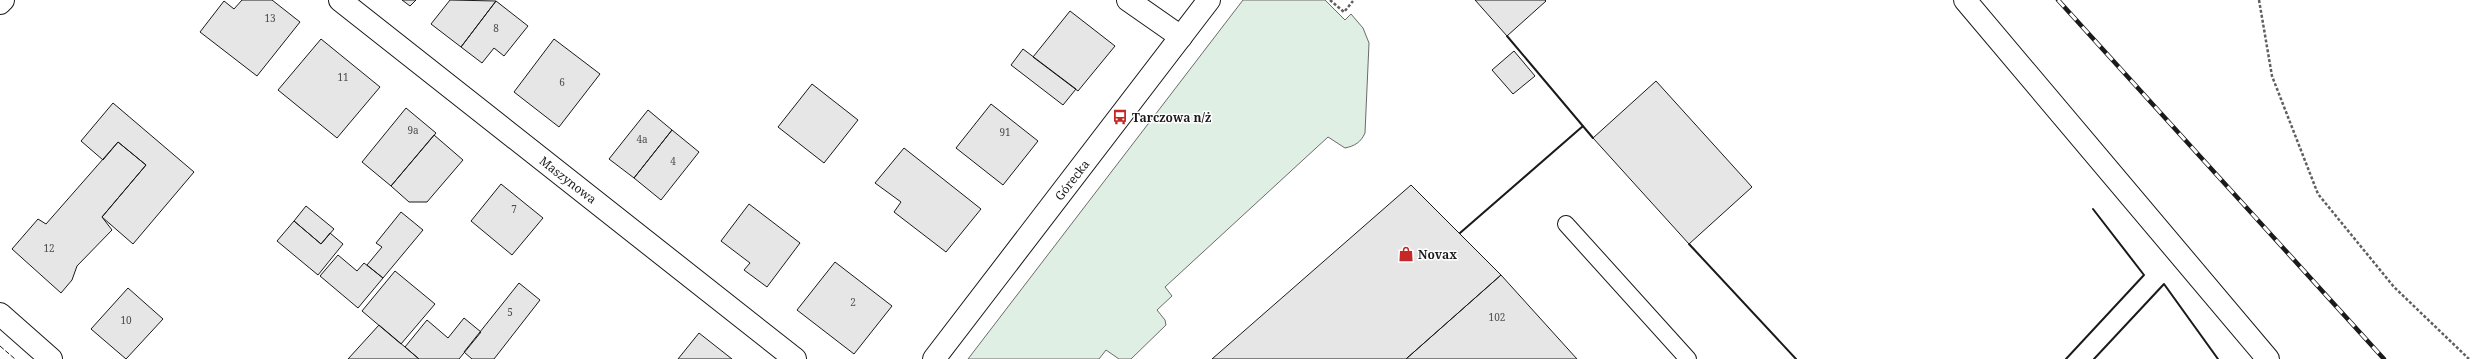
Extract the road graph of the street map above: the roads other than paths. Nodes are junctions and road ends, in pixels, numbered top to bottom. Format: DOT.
graph roads {
  1 [pos="2,0"];
  2 [pos="340,0"];
  3 [pos="1128,0"];
  4 [pos="1209,0"];
  5 [pos="1965,0"];
  6 [pos="0,3"];
  7 [pos="1181,37"];
  8 [pos="1566,224"];
  9 [pos="0,314"];
  10 [pos="51,359"];
  11 [pos="795,359"];
  12 [pos="934,359"];
  13 [pos="1688,359"];
  14 [pos="2268,359"];
  1 -- 6 [label="street"];
  2 -- 11 [label="street, Maszynowa"];
  3 -- 7 [label="street"];
  4 -- 7 [label="street, Górecka"];
  5 -- 14 [label="street"];
  7 -- 12 [label="street, Górecka"];
  8 -- 13 [label="lane"];
  9 -- 10 [label="street"];
}
